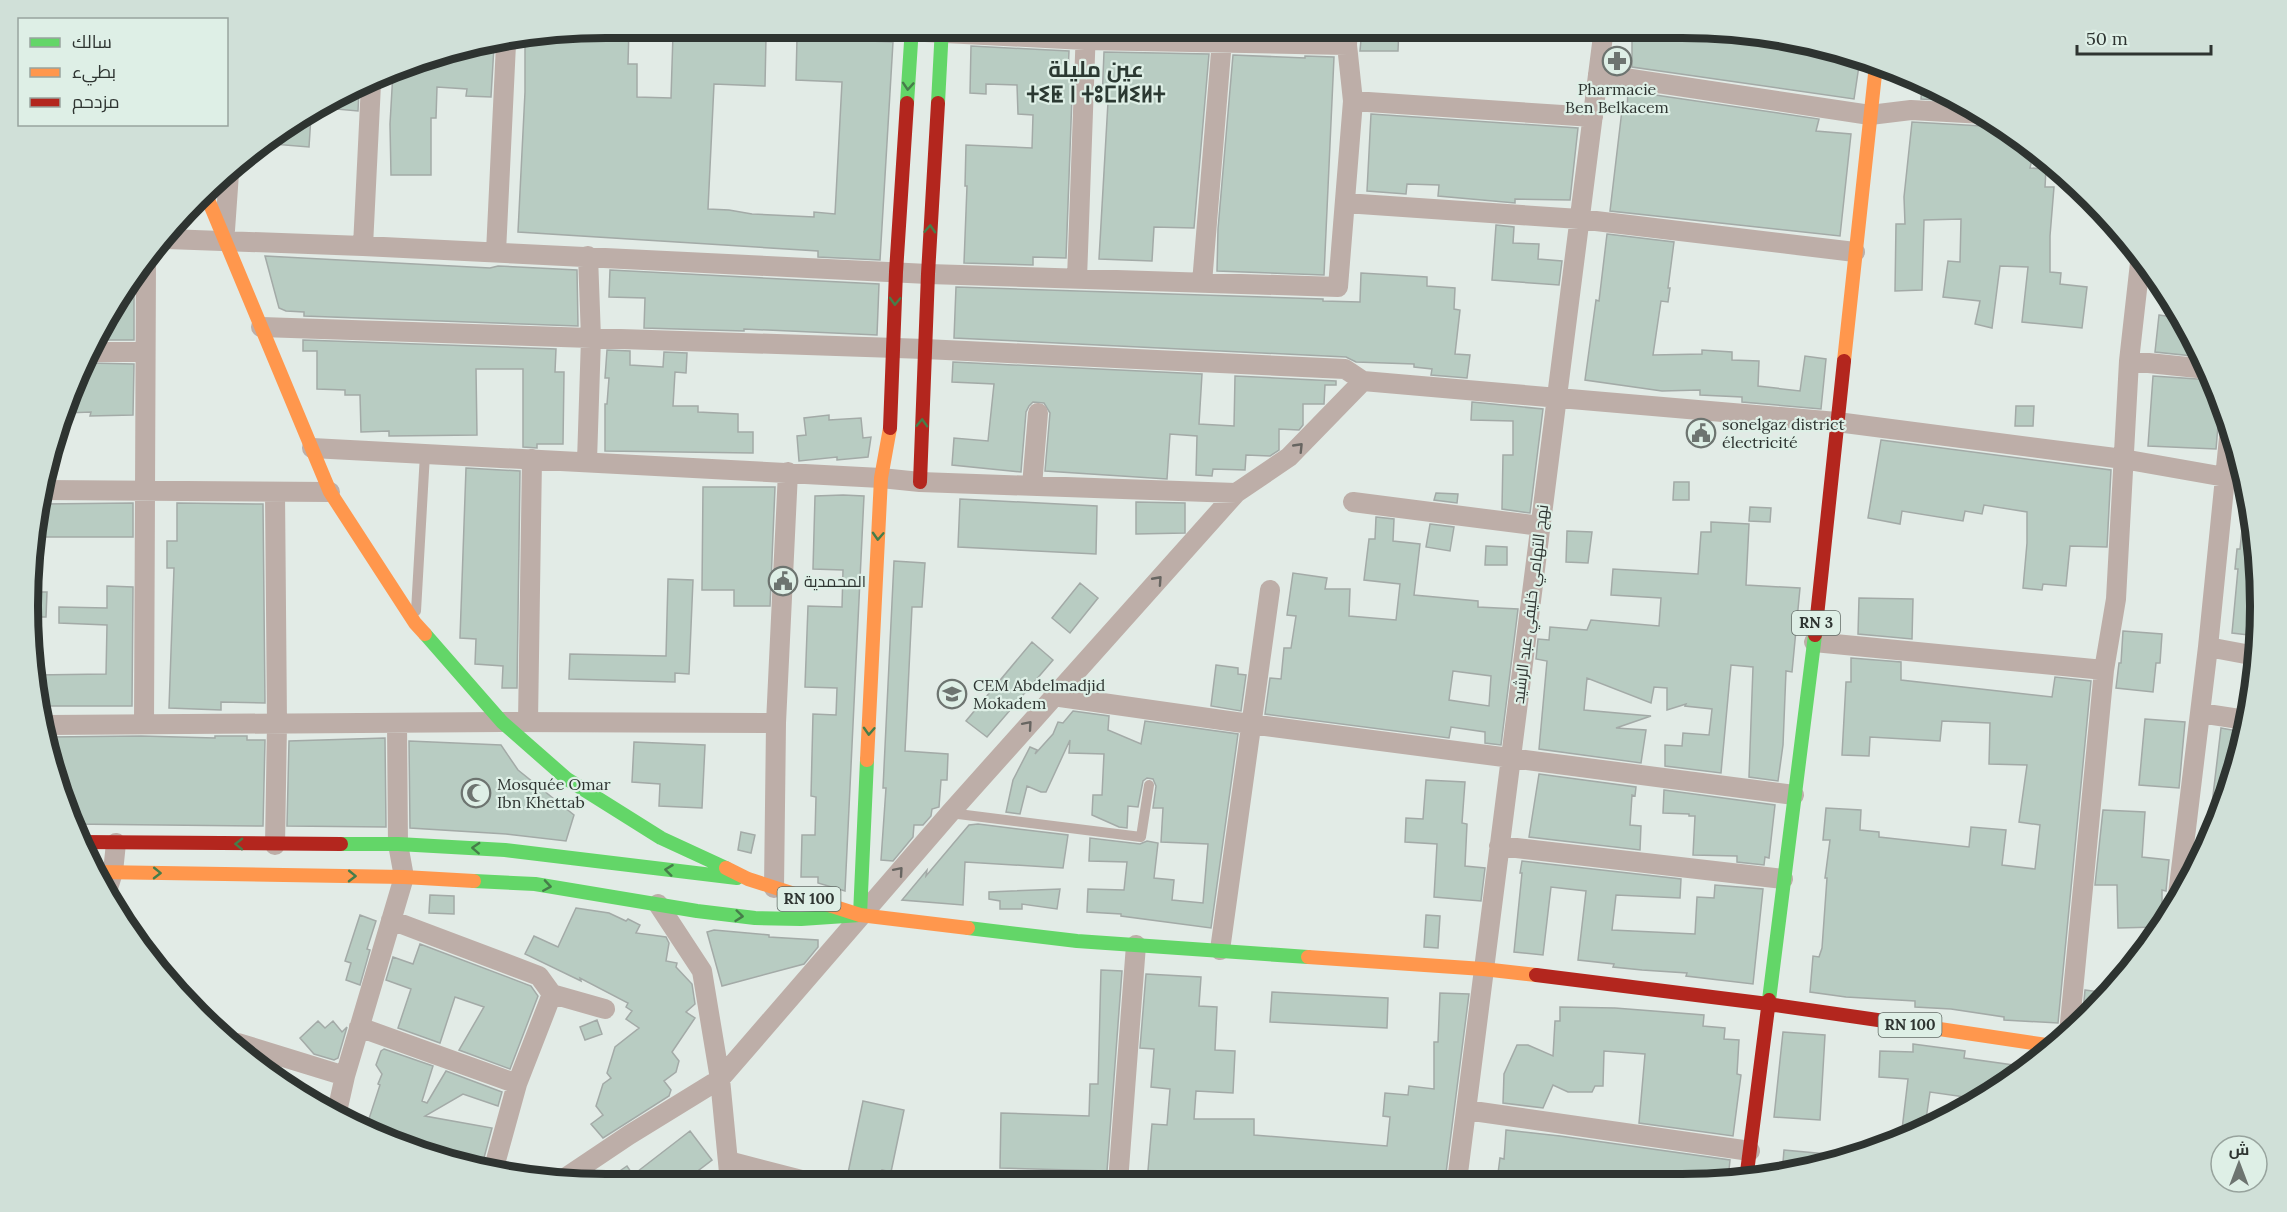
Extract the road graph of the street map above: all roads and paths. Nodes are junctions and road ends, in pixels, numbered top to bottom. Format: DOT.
graph roads {
  1 [pos="911,38"];
  2 [pos="942,38"];
  3 [pos="1085,38"];
  4 [pos="1223,38"];
  5 [pos="1347,38"];
  6 [pos="1603,38"];
  7 [pos="506,46"];
  8 [pos="1875,72"];
  9 [pos="1598,74"];
  10 [pos="371,89"];
  11 [pos="1353,101"];
  12 [pos="1963,113"];
  13 [pos="1870,114"];
  14 [pos="1593,117"];
  15 [pos="228,181"];
  16 [pos="208,200"];
  17 [pos="1345,203"];
  18 [pos="1580,219"];
  19 [pos="172,239"];
  20 [pos="224,240"];
  21 [pos="363,246"];
  22 [pos="496,252"];
  23 [pos="1855,252"];
  24 [pos="588,256"];
  25 [pos="2139,270"];
  26 [pos="896,272"];
  27 [pos="146,273"];
  28 [pos="928,274"];
  29 [pos="1077,279"];
  30 [pos="1202,283"];
  31 [pos="261,327"];
  32 [pos="591,339"];
  33 [pos="893,349"];
  34 [pos="925,349"];
  35 [pos="98,352"];
  36 [pos="144,352"];
  37 [pos="2128,361"];
  38 [pos="2197,368"];
  39 [pos="1363,381"];
  40 [pos="1557,398"];
  41 [pos="1038,413"];
  42 [pos="1837,422"];
  43 [pos="312,448"];
  44 [pos="425,454"];
  45 [pos="532,459"];
  46 [pos="2123,459"];
  47 [pos="587,461"];
  48 [pos="788,472"];
  49 [pos="881,478"];
  50 [pos="2234,478"];
  51 [pos="920,482"];
  52 [pos="1032,486"];
  53 [pos="49,490"];
  54 [pos="147,491"];
  55 [pos="275,492"];
  56 [pos="330,492"];
  57 [pos="1236,493"];
  58 [pos="1353,502"];
  59 [pos="1540,526"];
  60 [pos="1270,591"];
  61 [pos="415,623"];
  62 [pos="1814,642"];
  63 [pos="2208,647"];
  64 [pos="2247,654"];
  65 [pos="2104,670"];
  66 [pos="1053,696"];
  67 [pos="2200,713"];
  68 [pos="2239,719"];
  69 [pos="502,722"];
  70 [pos="528,722"];
  71 [pos="398,723"];
  72 [pos="776,723"];
  73 [pos="50,724"];
  74 [pos="277,724"];
  75 [pos="1250,724"];
  76 [pos="144,725"];
  77 [pos="1510,758"];
  78 [pos="1149,785"];
  79 [pos="1794,795"];
  80 [pos="950,813"];
  81 [pos="89,842"];
  82 [pos="116,843"];
  83 [pos="275,844"];
  84 [pos="398,844"];
  85 [pos="1499,846"];
  86 [pos="107,877"];
  87 [pos="404,877"];
  88 [pos="2180,877"];
  89 [pos="748,879"];
  90 [pos="1784,879"];
  91 [pos="774,888"];
  92 [pos="658,904"];
  93 [pos="860,915"];
  94 [pos="391,920"];
  95 [pos="1136,945"];
  96 [pos="1221,950"];
  97 [pos="1483,969"];
  98 [pos="552,994"];
  99 [pos="1768,1004"];
  100 [pos="604,1009"];
  101 [pos="2070,1020"];
  102 [pos="359,1028"];
  103 [pos="2043,1043"];
  104 [pos="246,1045"];
  105 [pos="345,1076"];
  106 [pos="720,1079"];
  107 [pos="517,1084"];
  108 [pos="338,1107"];
  109 [pos="1466,1110"];
  110 [pos="1750,1150"];
  111 [pos="728,1161"];
  112 [pos="495,1164"];
  113 [pos="1747,1171"];
  114 [pos="572,1173"];
  115 [pos="729,1174"];
  116 [pos="778,1174"];
  117 [pos="1119,1174"];
  118 [pos="1458,1174"];
  1 -- 26 [label="main road, one-way"];
  28 -- 2 [label="main road, one-way"];
  3 -- 29 [label="street"];
  4 -- 30 [label="street"];
  5 -- 11 [label="street"];
  6 -- 9 [label="street, نهج التهامي خليفي عبد الرشيد"];
  7 -- 22 [label="street"];
  8 -- 13 [label="main road, RN 3"];
  9 -- 13 [label="street"];
  9 -- 14 [label="street, نهج التهامي خليفي عبد الرشيد"];
  10 -- 21 [label="street"];
  11 -- 14 [label="street"];
  11 -- 17 [label="street"];
  12 -- 13 [label="street"];
  13 -- 23 [label="main road, RN 3"];
  14 -- 18 [label="street, نهج التهامي خليفي عبد الرشيد"];
  15 -- 20 [label="street"];
  16 -- 20 [label="main road, RN 100"];
  17 -- 18 [label="street"];
  17 -- 30 [label="street"];
  18 -- 23 [label="street"];
  18 -- 40 [label="street, نهج التهامي خليفي عبد الرشيد"];
  19 -- 20 [label="street"];
  20 -- 21 [label="street"];
  20 -- 31 [label="main road, RN 100"];
  21 -- 22 [label="street"];
  22 -- 24 [label="street"];
  23 -- 42 [label="main road, RN 3"];
  24 -- 26 [label="street"];
  24 -- 32 [label="street"];
  25 -- 37 [label="street"];
  26 -- 28 [label="street"];
  26 -- 33 [label="main road, one-way"];
  27 -- 36 [label="street"];
  28 -- 29 [label="street"];
  28 -- 34 [label="main road"];
  29 -- 30 [label="street"];
  31 -- 32 [label="street"];
  31 -- 43 [label="main road, RN 100"];
  32 -- 33 [label="street"];
  32 -- 47 [label="street"];
  33 -- 34 [label="street"];
  33 -- 49 [label="main road"];
  34 -- 39 [label="street"];
  51 -- 34 [label="main road, one-way"];
  35 -- 36 [label="street"];
  36 -- 54 [label="street"];
  37 -- 38 [label="street"];
  37 -- 46 [label="street"];
  39 -- 40 [label="street"];
  57 -- 39 [label="street, one-way"];
  40 -- 42 [label="street"];
  40 -- 59 [label="street, نهج التهامي خليفي عبد الرشيد"];
  41 -- 52 [label="street"];
  42 -- 46 [label="street"];
  42 -- 62 [label="main road, RN 3"];
  43 -- 44 [label="street"];
  43 -- 56 [label="main road, RN 100"];
  44 -- 45 [label="street"];
  44 -- 61 [label="lane"];
  45 -- 47 [label="street"];
  45 -- 70 [label="street"];
  46 -- 50 [label="street"];
  46 -- 65 [label="street"];
  47 -- 48 [label="street"];
  48 -- 49 [label="street"];
  48 -- 72 [label="street"];
  49 -- 51 [label="street"];
  49 -- 93 [label="main road, one-way"];
  50 -- 63 [label="street"];
  51 -- 52 [label="street"];
  52 -- 57 [label="street"];
  53 -- 54 [label="street"];
  54 -- 55 [label="street"];
  54 -- 76 [label="street"];
  55 -- 56 [label="street"];
  55 -- 74 [label="street"];
  56 -- 61 [label="main road, RN 100"];
  66 -- 57 [label="street, one-way"];
  58 -- 59 [label="street"];
  59 -- 77 [label="street, نهج التهامي خليفي عبد الرشيد"];
  60 -- 75 [label="street"];
  61 -- 69 [label="main road, RN 100"];
  62 -- 65 [label="street"];
  62 -- 79 [label="main road, RN 3"];
  63 -- 64 [label="street"];
  63 -- 67 [label="street"];
  65 -- 101 [label="street"];
  66 -- 75 [label="street"];
  80 -- 66 [label="street, one-way"];
  67 -- 68 [label="street"];
  67 -- 88 [label="street"];
  69 -- 70 [label="street"];
  69 -- 71 [label="street"];
  69 -- 89 [label="main road, RN 100"];
  70 -- 72 [label="street"];
  71 -- 74 [label="street"];
  71 -- 84 [label="street"];
  72 -- 91 [label="street"];
  73 -- 76 [label="street"];
  74 -- 76 [label="street"];
  74 -- 83 [label="street"];
  75 -- 77 [label="street"];
  75 -- 96 [label="street"];
  77 -- 79 [label="street"];
  77 -- 85 [label="street, نهج التهامي خليفي عبد الرشيد"];
  78 -- 80 [label="lane"];
  79 -- 90 [label="main road, RN 3"];
  93 -- 80 [label="street, one-way"];
  81 -- 82 [label="main road"];
  83 -- 82 [label="main road, one-way"];
  82 -- 86 [label="street"];
  83 -- 84 [label="main road"];
  84 -- 87 [label="street"];
  89 -- 84 [label="main road, one-way"];
  85 -- 90 [label="street"];
  85 -- 97 [label="street, نهج التهامي خليفي عبد الرشيد"];
  86 -- 87 [label="main road, one-way"];
  87 -- 92 [label="main road, one-way"];
  87 -- 94 [label="street"];
  89 -- 91 [label="main road, RN 100"];
  90 -- 99 [label="main road, RN 3"];
  91 -- 93 [label="main road, RN 100"];
  92 -- 93 [label="main road, one-way"];
  92 -- 106 [label="street"];
  93 -- 95 [label="main road, RN 100"];
  93 -- 106 [label="street"];
  94 -- 98 [label="street"];
  94 -- 102 [label="street"];
  95 -- 96 [label="main road, RN 100"];
  95 -- 117 [label="street"];
  96 -- 97 [label="main road, RN 100"];
  97 -- 99 [label="main road, RN 100"];
  97 -- 109 [label="street, نهج التهامي خليفي عبد الرشيد"];
  98 -- 100 [label="street"];
  98 -- 107 [label="street"];
  99 -- 103 [label="main road, RN 100"];
  99 -- 110 [label="main road, RN 3"];
  102 -- 105 [label="street"];
  102 -- 107 [label="street"];
  104 -- 105 [label="street"];
  105 -- 108 [label="street"];
  106 -- 111 [label="street"];
  106 -- 114 [label="street"];
  107 -- 112 [label="street"];
  109 -- 110 [label="street"];
  109 -- 118 [label="street, نهج التهامي خليفي عبد الرشيد"];
  110 -- 113 [label="main road, RN 3"];
  111 -- 115 [label="street"];
  111 -- 116 [label="street"];
}
